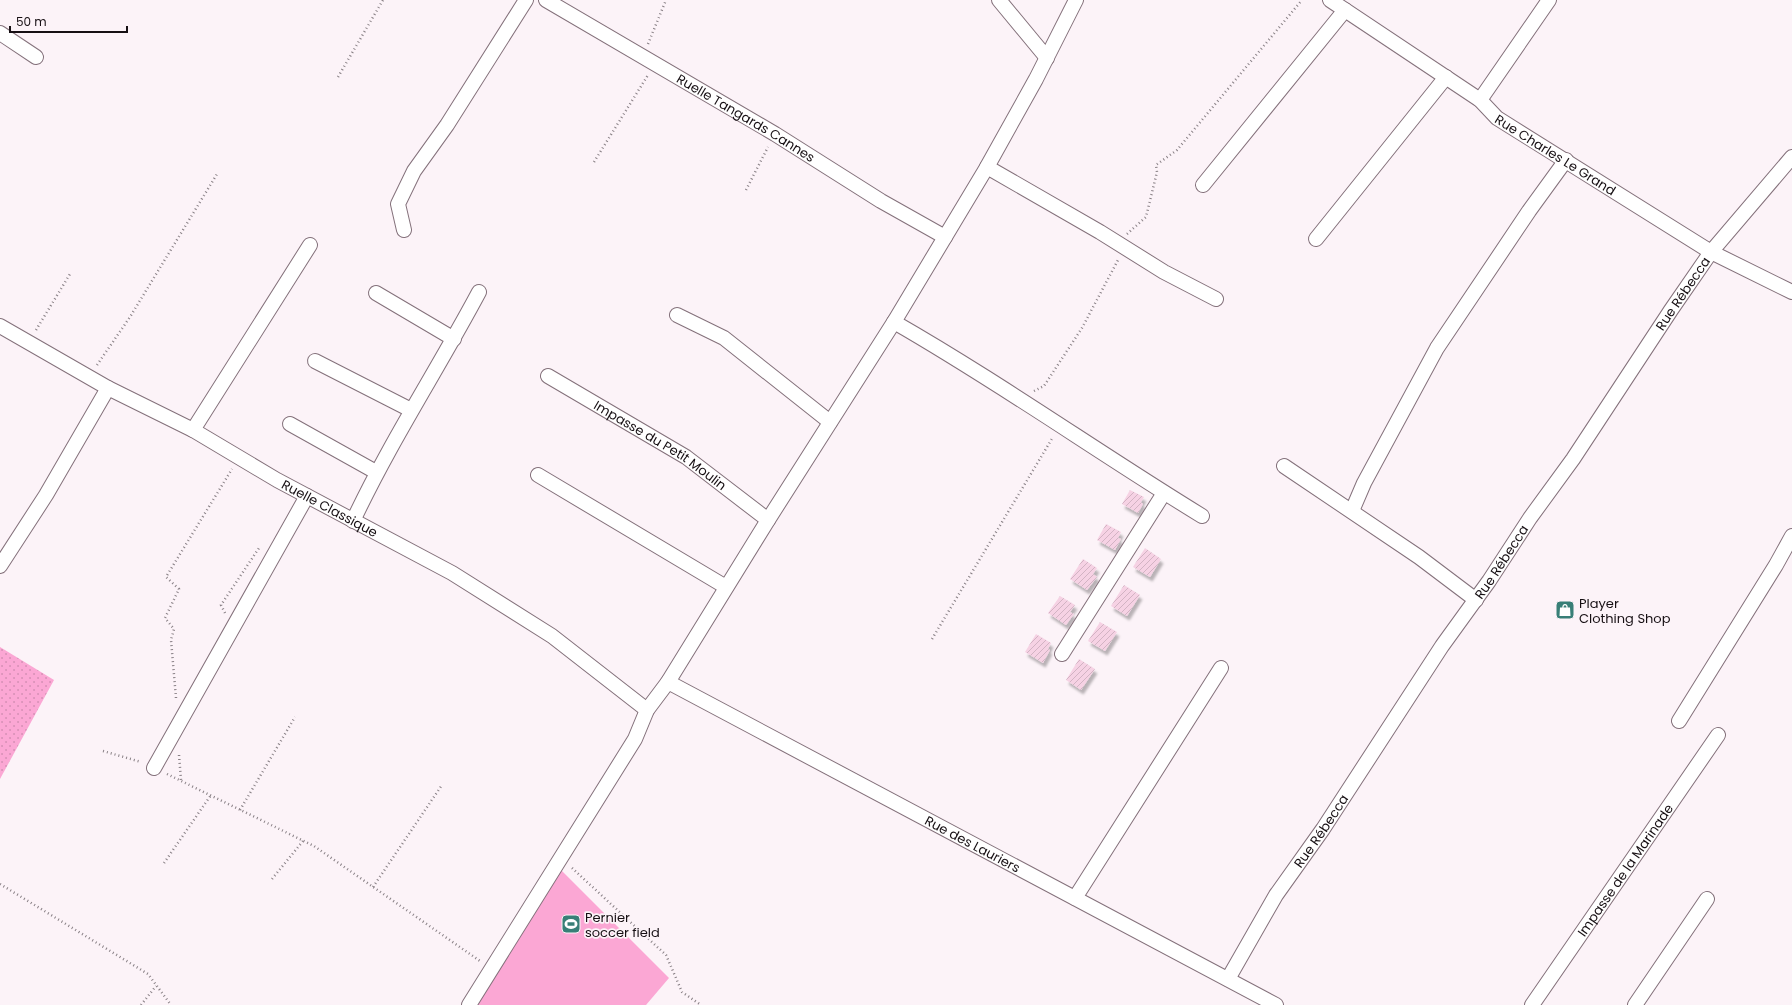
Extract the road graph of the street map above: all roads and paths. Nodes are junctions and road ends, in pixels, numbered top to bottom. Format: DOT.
graph roads {
  1 [pos="383,0"];
  2 [pos="526,0"];
  3 [pos="546,0"];
  4 [pos="666,0"];
  5 [pos="999,0"];
  6 [pos="1076,0"];
  7 [pos="1302,0"];
  8 [pos="1330,0"];
  9 [pos="1550,0"];
  10 [pos="1345,10"];
  11 [pos="0,34"];
  12 [pos="36,57"];
  13 [pos="1047,58"];
  14 [pos="648,61"];
  15 [pos="338,77"];
  16 [pos="1446,77"];
  17 [pos="1480,100"];
  18 [pos="775,134"];
  19 [pos="1792,157"];
  20 [pos="1566,160"];
  21 [pos="594,162"];
  22 [pos="987,167"];
  23 [pos="217,174"];
  24 [pos="1203,185"];
  25 [pos="746,190"];
  26 [pos="404,230"];
  27 [pos="945,237"];
  28 [pos="1316,239"];
  29 [pos="310,245"];
  30 [pos="1121,245"];
  31 [pos="1711,252"];
  32 [pos="70,274"];
  33 [pos="479,292"];
  34 [pos="1792,292"];
  35 [pos="376,293"];
  36 [pos="1216,299"];
  37 [pos="677,315"];
  38 [pos="894,322"];
  39 [pos="0,326"];
  40 [pos="454,339"];
  41 [pos="29,343"];
  42 [pos="315,361"];
  43 [pos="548,376"];
  44 [pos="89,377"];
  45 [pos="108,388"];
  46 [pos="1017,399"];
  47 [pos="411,410"];
  48 [pos="830,422"];
  49 [pos="290,424"];
  50 [pos="1060,426"];
  51 [pos="193,430"];
  52 [pos="238,458"];
  53 [pos="1284,466"];
  54 [pos="376,472"];
  55 [pos="538,475"];
  56 [pos="1164,493"];
  57 [pos="307,496"];
  58 [pos="1352,511"];
  59 [pos="1202,516"];
  60 [pos="768,520"];
  61 [pos="353,521"];
  62 [pos="1792,536"];
  63 [pos="0,566"];
  64 [pos="726,587"];
  65 [pos="1476,600"];
  66 [pos="932,639"];
  67 [pos="1062,654"];
  68 [pos="1222,668"];
  69 [pos="668,682"];
  70 [pos="647,710"];
  71 [pos="295,718"];
  72 [pos="1679,721"];
  73 [pos="177,726"];
  74 [pos="1718,735"];
  75 [pos="178,749"];
  76 [pos="103,751"];
  77 [pos="154,768"];
  78 [pos="181,781"];
  79 [pos="442,785"];
  80 [pos="211,795"];
  81 [pos="240,810"];
  82 [pos="303,840"];
  83 [pos="561,858"];
  84 [pos="164,863"];
  85 [pos="272,879"];
  86 [pos="0,884"];
  87 [pos="373,887"];
  88 [pos="1075,898"];
  89 [pos="1707,899"];
  90 [pos="492,969"];
  91 [pos="1228,979"];
  92 [pos="156,986"];
  93 [pos="141,1005"];
  94 [pos="171,1005"];
  95 [pos="469,1005"];
  96 [pos="701,1005"];
  97 [pos="1276,1005"];
  98 [pos="1532,1005"];
  99 [pos="1635,1005"];
  1 -- 15 [label="path"];
  2 -- 26 [label="street"];
  3 -- 14 [label="street, Ruelle Tangards Cannes"];
  4 -- 14 [label="path"];
  5 -- 13 [label="street"];
  6 -- 13 [label="street"];
  7 -- 30 [label="path"];
  8 -- 10 [label="street, Rue Charles Le Grand"];
  9 -- 17 [label="street"];
  10 -- 16 [label="street, Rue Charles Le Grand"];
  10 -- 24 [label="street"];
  11 -- 12 [label="street"];
  13 -- 22 [label="street"];
  14 -- 18 [label="street, Ruelle Tangards Cannes"];
  14 -- 21 [label="path"];
  16 -- 17 [label="street, Rue Charles Le Grand"];
  16 -- 28 [label="street"];
  17 -- 20 [label="street, Rue Charles Le Grand"];
  18 -- 25 [label="path"];
  18 -- 27 [label="street, Ruelle Tangards Cannes"];
  19 -- 31 [label="street, Rue Rébecca"];
  20 -- 31 [label="street, Rue Charles Le Grand"];
  20 -- 58 [label="street"];
  22 -- 27 [label="street"];
  22 -- 30 [label="street"];
  23 -- 44 [label="path"];
  27 -- 38 [label="street"];
  29 -- 51 [label="street"];
  30 -- 36 [label="street"];
  30 -- 46 [label="path"];
  31 -- 34 [label="street, Rue Charles Le Grand"];
  31 -- 65 [label="street, Rue Rébecca"];
  32 -- 41 [label="path"];
  33 -- 40 [label="street"];
  35 -- 40 [label="street"];
  37 -- 48 [label="street"];
  38 -- 46 [label="street"];
  38 -- 48 [label="street"];
  39 -- 41 [label="street, Ruelle Classique"];
  40 -- 47 [label="street"];
  41 -- 44 [label="street, Ruelle Classique"];
  42 -- 47 [label="street"];
  43 -- 60 [label="street, Impasse du Petit Moulin"];
  44 -- 45 [label="street, Ruelle Classique"];
  45 -- 51 [label="street, Ruelle Classique"];
  45 -- 63 [label="street"];
  46 -- 50 [label="street"];
  47 -- 54 [label="street"];
  48 -- 60 [label="street"];
  49 -- 54 [label="street"];
  50 -- 56 [label="street"];
  50 -- 66 [label="path"];
  51 -- 52 [label="street, Ruelle Classique"];
  52 -- 57 [label="street, Ruelle Classique"];
  52 -- 73 [label="path"];
  53 -- 58 [label="street"];
  54 -- 61 [label="street"];
  55 -- 64 [label="street"];
  56 -- 59 [label="street"];
  56 -- 67 [label="street"];
  57 -- 61 [label="street, Ruelle Classique"];
  57 -- 73 [label="street"];
  58 -- 65 [label="street"];
  60 -- 64 [label="street"];
  61 -- 70 [label="street, Ruelle Classique"];
  62 -- 72 [label="street"];
  64 -- 69 [label="street"];
  65 -- 91 [label="street, Rue Rébecca"];
  68 -- 88 [label="street"];
  69 -- 70 [label="street"];
  69 -- 88 [label="street, Rue des Lauriers"];
  70 -- 83 [label="street"];
  71 -- 81 [label="path"];
  73 -- 77 [label="street"];
  74 -- 98 [label="street, Impasse de la Marinade"];
  75 -- 78 [label="path"];
  76 -- 77 [label="path"];
  77 -- 78 [label="path"];
  78 -- 80 [label="path"];
  79 -- 87 [label="path"];
  80 -- 81 [label="path"];
  80 -- 84 [label="path"];
  81 -- 82 [label="path"];
  82 -- 85 [label="path"];
  82 -- 87 [label="path"];
  83 -- 90 [label="street"];
  83 -- 96 [label="path"];
  86 -- 92 [label="path"];
  87 -- 90 [label="path"];
  88 -- 91 [label="street, Rue des Lauriers"];
  89 -- 99 [label="street"];
  90 -- 95 [label="street"];
  91 -- 97 [label="street, Rue des Lauriers"];
  92 -- 93 [label="path"];
  92 -- 94 [label="path"];
}
